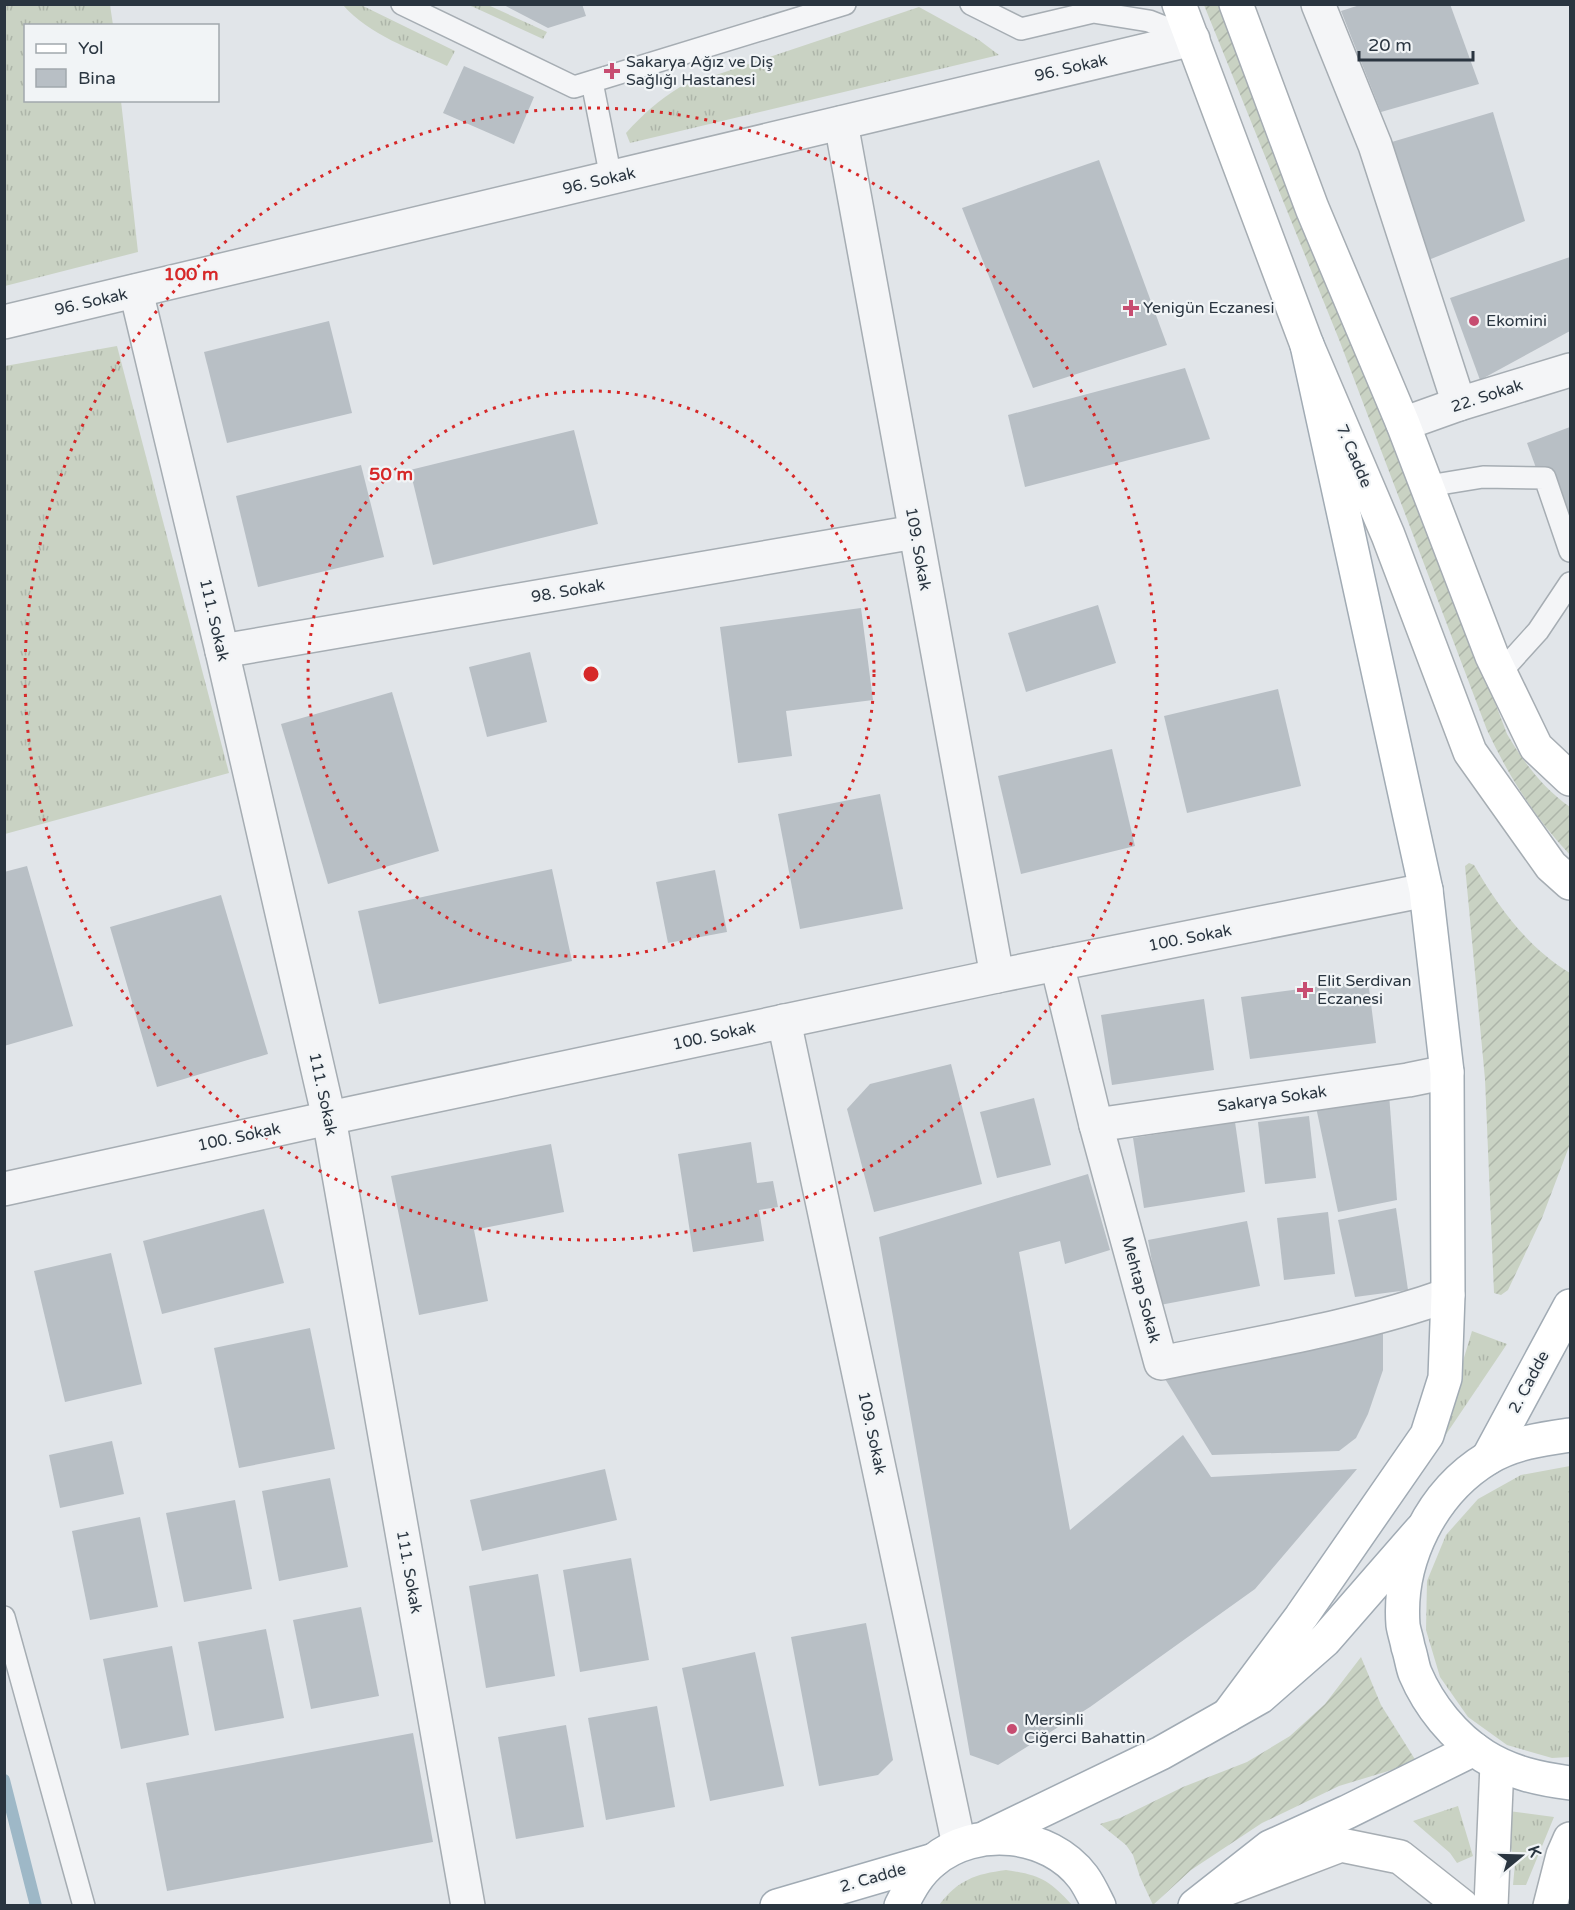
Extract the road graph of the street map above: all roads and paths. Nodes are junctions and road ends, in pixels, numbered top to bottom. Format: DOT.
graph roads {
  1 [pos="402,4"];
  2 [pos="845,4"];
  3 [pos="971,4"];
  4 [pos="1179,4"];
  5 [pos="1236,4"];
  6 [pos="1317,4"];
  7 [pos="1090,8"];
  8 [pos="1193,39"];
  9 [pos="592,82"];
  10 [pos="841,123"];
  11 [pos="611,178"];
  12 [pos="136,291"];
  13 [pos="4,322"];
  14 [pos="1307,345"];
  15 [pos="1570,370"];
  16 [pos="1459,404"];
  17 [pos="1403,424"];
  18 [pos="1428,486"];
  19 [pos="915,532"];
  20 [pos="1570,551"];
  21 [pos="1570,583"];
  22 [pos="222,651"];
  23 [pos="1500,673"];
  24 [pos="1570,779"];
  25 [pos="1570,883"];
  26 [pos="1426,890"];
  27 [pos="1057,964"];
  28 [pos="997,976"];
  29 [pos="784,1021"];
  30 [pos="1448,1072"];
  31 [pos="328,1118"];
  32 [pos="1096,1125"];
  33 [pos="4,1189"];
  34 [pos="1448,1295"];
  35 [pos="1570,1306"];
  36 [pos="1570,1435"];
  37 [pos="1488,1458"];
  38 [pos="1421,1530"];
  39 [pos="4,1617"];
  40 [pos="1228,1714"];
  41 [pos="1486,1757"];
  42 [pos="1570,1783"];
  43 [pos="1570,1839"];
  44 [pos="960,1847"];
  45 [pos="1203,1900"];
  46 [pos="84,1905"];
  47 [pos="468,1905"];
  48 [pos="777,1905"];
  49 [pos="901,1905"];
  50 [pos="1099,1905"];
  51 [pos="1462,1905"];
  52 [pos="1491,1905"];
  53 [pos="1550,1905"];
  1 -- 9 [label="lane"];
  2 -- 9 [label="lane"];
  3 -- 7 [label="lane"];
  4 -- 8 [label="main road, 7. Cadde"];
  5 -- 17 [label="main road"];
  6 -- 16 [label="street"];
  7 -- 8 [label="lane"];
  8 -- 10 [label="street, 96. Sokak"];
  8 -- 14 [label="main road, 7. Cadde"];
  9 -- 11 [label="lane"];
  10 -- 11 [label="street, 96. Sokak"];
  10 -- 19 [label="street, 109. Sokak"];
  11 -- 12 [label="street, 96. Sokak"];
  12 -- 13 [label="street, 96. Sokak"];
  12 -- 22 [label="street, 111. Sokak"];
  14 -- 25 [label="main road, 7. Cadde"];
  14 -- 26 [label="main road"];
  15 -- 16 [label="street, 22. Sokak"];
  16 -- 17 [label="street, 22. Sokak"];
  17 -- 18 [label="main road"];
  18 -- 20 [label="lane"];
  18 -- 23 [label="main road"];
  19 -- 22 [label="street, 98. Sokak"];
  19 -- 28 [label="street, 109. Sokak"];
  21 -- 23 [label="lane"];
  22 -- 31 [label="street, 111. Sokak"];
  23 -- 24 [label="main road"];
  26 -- 27 [label="street, 100. Sokak"];
  26 -- 30 [label="main road"];
  27 -- 28 [label="street, 100. Sokak"];
  27 -- 32 [label="street, Mehtap Sokak"];
  28 -- 29 [label="street, 100. Sokak"];
  29 -- 31 [label="street, 100. Sokak"];
  29 -- 44 [label="street, 109. Sokak"];
  30 -- 32 [label="street, Sakarya Sokak"];
  30 -- 34 [label="main road"];
  31 -- 33 [label="street, 100. Sokak"];
  31 -- 47 [label="street, 111. Sokak"];
  32 -- 34 [label="street, Mehtap Sokak"];
  34 -- 40 [label="main road"];
  35 -- 37 [label="main road, 2. Cadde"];
  36 -- 37 [label="main road"];
  37 -- 38 [label="main road"];
  38 -- 40 [label="main road"];
  38 -- 41 [label="main road"];
  39 -- 46 [label="lane"];
  40 -- 44 [label="main road"];
  41 -- 42 [label="main road"];
  41 -- 45 [label="main road"];
  41 -- 52 [label="main road"];
  43 -- 53 [label="main road"];
  44 -- 48 [label="main road, 2. Cadde"];
  44 -- 49 [label="main road"];
  44 -- 50 [label="main road"];
  45 -- 51 [label="main road"];
}
